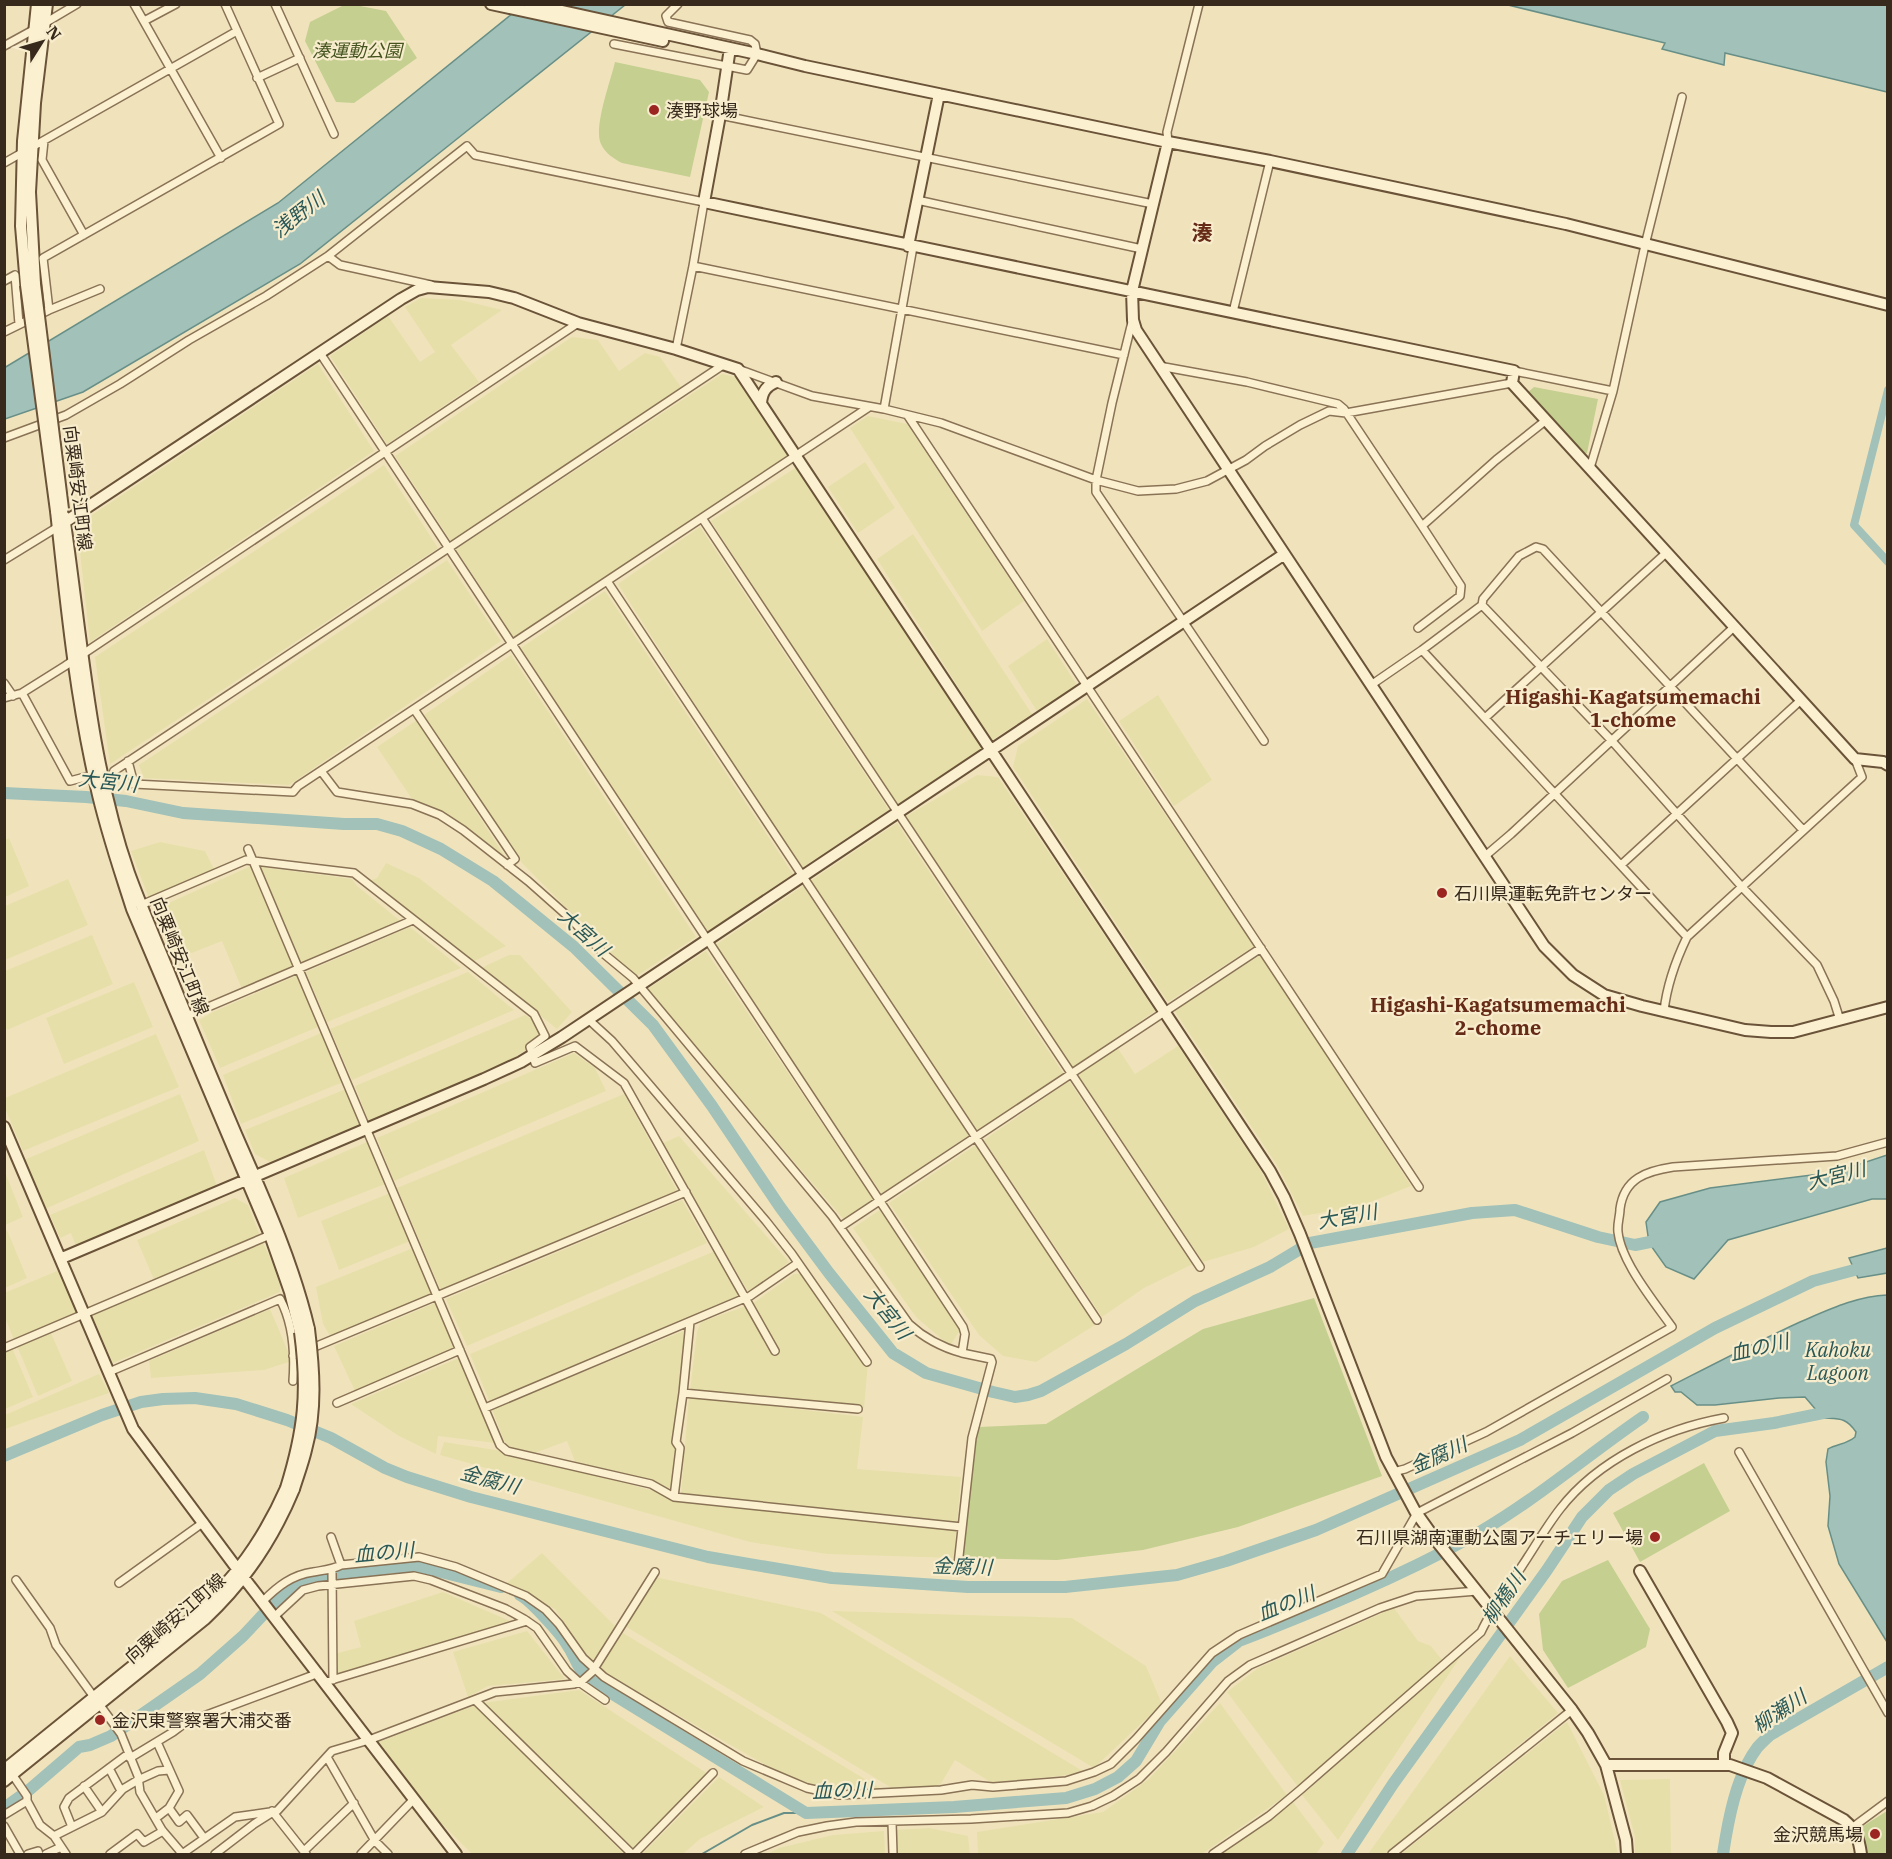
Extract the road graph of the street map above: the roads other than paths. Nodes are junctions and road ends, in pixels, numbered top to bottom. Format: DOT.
graph roads {
  1 [pos="37,4"];
  2 [pos="47,4"];
  3 [pos="77,4"];
  4 [pos="134,4"];
  5 [pos="176,4"];
  6 [pos="225,4"];
  7 [pos="275,4"];
  8 [pos="491,4"];
  9 [pos="530,4"];
  10 [pos="678,4"];
  11 [pos="1199,4"];
  12 [pos="144,21"];
  13 [pos="45,22"];
  14 [pos="608,25"];
  15 [pos="35,28"];
  16 [pos="237,31"];
  17 [pos="614,44"];
  18 [pos="4,46"];
  19 [pos="730,52"];
  20 [pos="756,56"];
  21 [pos="300,58"];
  22 [pos="728,66"];
  23 [pos="170,70"];
  24 [pos="257,78"];
  25 [pos="939,94"];
  26 [pos="1682,97"];
  27 [pos="720,115"];
  28 [pos="334,134"];
  29 [pos="44,141"];
  30 [pos="1168,142"];
  31 [pos="28,149"];
  32 [pos="925,157"];
  33 [pos="221,158"];
  34 [pos="1270,161"];
  35 [pos="4,163"];
  36 [pos="917,200"];
  37 [pos="704,202"];
  38 [pos="1153,204"];
  39 [pos="84,235"];
  40 [pos="1645,245"];
  41 [pos="910,246"];
  42 [pos="1142,249"];
  43 [pos="327,256"];
  44 [pos="693,266"];
  45 [pos="4,281"];
  46 [pos="444,288"];
  47 [pos="100,289"];
  48 [pos="1132,291"];
  49 [pos="1887,305"];
  50 [pos="903,309"];
  51 [pos="49,310"];
  52 [pos="1233,312"];
  53 [pos="1133,320"];
  54 [pos="578,323"];
  55 [pos="19,324"];
  56 [pos="4,332"];
  57 [pos="676,349"];
  58 [pos="320,354"];
  59 [pos="1124,355"];
  60 [pos="723,365"];
  61 [pos="1159,366"];
  62 [pos="738,369"];
  63 [pos="1514,371"];
  64 [pos="776,382"];
  65 [pos="1512,383"];
  66 [pos="1613,391"];
  67 [pos="761,403"];
  68 [pos="869,407"];
  69 [pos="884,409"];
  70 [pos="1346,413"];
  71 [pos="908,416"];
  72 [pos="1545,421"];
  73 [pos="4,438"];
  74 [pos="386,453"];
  75 [pos="796,456"];
  76 [pos="1590,468"];
  77 [pos="1228,470"];
  78 [pos="1096,480"];
  79 [pos="702,518"];
  80 [pos="62,524"];
  81 [pos="1422,526"];
  82 [pos="448,548"];
  83 [pos="1666,553"];
  84 [pos="1283,555"];
  85 [pos="4,560"];
  86 [pos="607,581"];
  87 [pos="1482,605"];
  88 [pos="1601,612"];
  89 [pos="1182,622"];
  90 [pos="1734,627"];
  91 [pos="1418,628"];
  92 [pos="512,644"];
  93 [pos="1422,650"];
  94 [pos="78,656"];
  95 [pos="1541,667"];
  96 [pos="4,683"];
  97 [pos="1371,685"];
  98 [pos="1670,685"];
  99 [pos="1087,686"];
  100 [pos="22,693"];
  101 [pos="13,696"];
  102 [pos="4,698"];
  103 [pos="1801,700"];
  104 [pos="414,709"];
  105 [pos="1485,718"];
  106 [pos="1264,741"];
  107 [pos="1612,741"];
  108 [pos="992,750"];
  109 [pos="1737,757"];
  110 [pos="1855,759"];
  111 [pos="128,761"];
  112 [pos="1887,765"];
  113 [pos="114,771"];
  114 [pos="321,771"];
  115 [pos="85,777"];
  116 [pos="1555,793"];
  117 [pos="898,812"];
  118 [pos="1676,814"];
  119 [pos="1803,830"];
  120 [pos="117,848"];
  121 [pos="248,849"];
  122 [pos="1484,856"];
  123 [pos="252,860"];
  124 [pos="507,865"];
  125 [pos="1621,865"];
  126 [pos="803,876"];
  127 [pos="1742,887"];
  128 [pos="141,905"];
  129 [pos="413,920"];
  130 [pos="1687,937"];
  131 [pos="707,940"];
  132 [pos="1261,948"];
  133 [pos="298,969"];
  134 [pos="638,986"];
  135 [pos="1887,1007"];
  136 [pos="1165,1011"];
  137 [pos="1664,1011"];
  138 [pos="187,1016"];
  139 [pos="589,1019"];
  140 [pos="1840,1020"];
  141 [pos="532,1055"];
  142 [pos="1071,1074"];
  143 [pos="4,1127"];
  144 [pos="366,1129"];
  145 [pos="976,1137"];
  146 [pos="1887,1142"];
  147 [pos="250,1179"];
  148 [pos="1419,1187"];
  149 [pos="686,1192"];
  150 [pos="879,1201"];
  151 [pos="840,1227"];
  152 [pos="270,1235"];
  153 [pos="62,1258"];
  154 [pos="798,1263"];
  155 [pos="1200,1267"];
  156 [pos="437,1296"];
  157 [pos="745,1298"];
  158 [pos="84,1314"];
  159 [pos="1097,1320"];
  160 [pos="690,1322"];
  161 [pos="305,1331"];
  162 [pos="4,1348"];
  163 [pos="460,1350"];
  164 [pos="775,1351"];
  165 [pos="962,1353"];
  166 [pos="293,1356"];
  167 [pos="867,1362"];
  168 [pos="109,1372"];
  169 [pos="1667,1379"];
  170 [pos="293,1381"];
  171 [pos="683,1393"];
  172 [pos="337,1403"];
  173 [pos="484,1408"];
  174 [pos="858,1409"];
  175 [pos="1724,1418"];
  176 [pos="1739,1452"];
  177 [pos="1394,1474"];
  178 [pos="674,1497"];
  179 [pos="1416,1512"];
  180 [pos="204,1522"];
  181 [pos="962,1527"];
  182 [pos="331,1538"];
  183 [pos="958,1564"];
  184 [pos="341,1565"];
  185 [pos="332,1570"];
  186 [pos="1640,1571"];
  187 [pos="655,1572"];
  188 [pos="241,1574"];
  189 [pos="16,1580"];
  190 [pos="119,1583"];
  191 [pos="333,1585"];
  192 [pos="1477,1591"];
  193 [pos="263,1601"];
  194 [pos="1491,1609"];
  195 [pos="275,1616"];
  196 [pos="527,1622"];
  197 [pos="594,1670"];
  198 [pos="326,1679"];
  199 [pos="580,1682"];
  200 [pos="475,1700"];
  201 [pos="605,1700"];
  202 [pos="97,1701"];
  203 [pos="1572,1710"];
  204 [pos="1887,1713"];
  205 [pos="369,1740"];
  206 [pos="157,1742"];
  207 [pos="129,1756"];
  208 [pos="327,1757"];
  209 [pos="1606,1765"];
  210 [pos="1727,1765"];
  211 [pos="109,1768"];
  212 [pos="170,1770"];
  213 [pos="7,1771"];
  214 [pos="713,1773"];
  215 [pos="138,1780"];
  216 [pos="84,1786"];
  217 [pos="121,1791"];
  218 [pos="26,1796"];
  219 [pos="414,1799"];
  220 [pos="1887,1801"];
  221 [pos="354,1803"];
  222 [pos="169,1808"];
  223 [pos="102,1812"];
  224 [pos="273,1812"];
  225 [pos="4,1815"];
  226 [pos="156,1818"];
  227 [pos="892,1821"];
  228 [pos="4,1826"];
  229 [pos="72,1827"];
  230 [pos="1853,1827"];
  231 [pos="163,1832"];
  232 [pos="54,1836"];
  233 [pos="204,1838"];
  234 [pos="375,1841"];
  235 [pos="61,1847"];
  236 [pos="305,1853"];
  237 [pos="18,1854"];
  238 [pos="28,1854"];
  239 [pos="39,1854"];
  240 [pos="46,1854"];
  241 [pos="66,1854"];
  242 [pos="110,1854"];
  243 [pos="181,1854"];
  244 [pos="215,1854"];
  245 [pos="361,1854"];
  246 [pos="388,1854"];
  247 [pos="456,1854"];
  248 [pos="633,1854"];
  249 [pos="745,1854"];
  250 [pos="893,1854"];
  251 [pos="1213,1854"];
  252 [pos="1392,1854"];
  253 [pos="1627,1854"];
  254 [pos="1861,1854"];
  1 -- 15 [label="street, 向粟崎安江町線"];
  2 -- 13 [label="street, 向粟崎安江町線"];
  3 -- 13 [label="street"];
  4 -- 12 [label="street"];
  5 -- 12 [label="street"];
  6 -- 16 [label="street"];
  7 -- 21 [label="street"];
  8 -- 14 [label="street"];
  9 -- 14 [label="street"];
  10 -- 20 [label="street"];
  11 -- 30 [label="street"];
  12 -- 23 [label="street"];
  13 -- 31 [label="street, 向粟崎安江町線"];
  14 -- 19 [label="street"];
  15 -- 18 [label="street"];
  15 -- 31 [label="street, 向粟崎安江町線"];
  16 -- 23 [label="street"];
  16 -- 24 [label="street"];
  17 -- 22 [label="street"];
  19 -- 20 [label="street"];
  19 -- 22 [label="street"];
  20 -- 22 [label="street"];
  20 -- 25 [label="street"];
  21 -- 24 [label="street"];
  21 -- 28 [label="street"];
  22 -- 27 [label="street"];
  23 -- 29 [label="street"];
  23 -- 33 [label="street"];
  24 -- 33 [label="street"];
  25 -- 30 [label="street"];
  25 -- 32 [label="street"];
  26 -- 40 [label="street"];
  27 -- 32 [label="street"];
  27 -- 37 [label="street"];
  29 -- 31 [label="street"];
  29 -- 39 [label="street"];
  30 -- 34 [label="street"];
  30 -- 38 [label="street"];
  31 -- 35 [label="street"];
  31 -- 80 [label="street, 向粟崎安江町線, bridge"];
  32 -- 36 [label="street"];
  32 -- 38 [label="street"];
  33 -- 39 [label="street"];
  34 -- 40 [label="street"];
  34 -- 52 [label="street"];
  36 -- 41 [label="street"];
  36 -- 42 [label="street"];
  37 -- 41 [label="street"];
  37 -- 43 [label="street"];
  37 -- 44 [label="street"];
  38 -- 42 [label="street"];
  39 -- 51 [label="street"];
  40 -- 49 [label="street"];
  40 -- 66 [label="street"];
  41 -- 48 [label="street"];
  41 -- 50 [label="street"];
  42 -- 48 [label="street"];
  43 -- 46 [label="street"];
  43 -- 73 [label="street"];
  44 -- 50 [label="street"];
  44 -- 57 [label="street"];
  45 -- 55 [label="street"];
  46 -- 54 [label="street"];
  46 -- 58 [label="street"];
  47 -- 51 [label="street"];
  48 -- 52 [label="street"];
  48 -- 53 [label="street"];
  50 -- 59 [label="street"];
  50 -- 69 [label="street"];
  51 -- 55 [label="street"];
  52 -- 63 [label="street"];
  53 -- 59 [label="street"];
  53 -- 61 [label="street"];
  54 -- 57 [label="street"];
  54 -- 74 [label="street"];
  55 -- 56 [label="street"];
  57 -- 60 [label="street"];
  58 -- 74 [label="street"];
  58 -- 80 [label="street"];
  59 -- 78 [label="street"];
  60 -- 62 [label="street"];
  60 -- 82 [label="street"];
  61 -- 70 [label="street"];
  61 -- 77 [label="street"];
  62 -- 64 [label="street"];
  62 -- 67 [label="street"];
  63 -- 65 [label="street"];
  63 -- 66 [label="street"];
  64 -- 67 [label="street"];
  64 -- 68 [label="street"];
  65 -- 70 [label="street"];
  65 -- 72 [label="street"];
  66 -- 76 [label="street"];
  67 -- 75 [label="street"];
  68 -- 69 [label="street"];
  68 -- 75 [label="street"];
  69 -- 71 [label="street"];
  70 -- 77 [label="street"];
  70 -- 81 [label="street"];
  71 -- 78 [label="street"];
  71 -- 99 [label="street"];
  72 -- 76 [label="street"];
  72 -- 81 [label="street"];
  74 -- 82 [label="street"];
  74 -- 94 [label="street"];
  75 -- 79 [label="street"];
  75 -- 108 [label="street"];
  76 -- 83 [label="street"];
  77 -- 78 [label="street"];
  77 -- 84 [label="street"];
  78 -- 89 [label="street"];
  79 -- 86 [label="street"];
  79 -- 117 [label="street"];
  80 -- 85 [label="street"];
  80 -- 94 [label="street, 向粟崎安江町線"];
  81 -- 91 [label="street"];
  82 -- 92 [label="street"];
  82 -- 111 [label="street"];
  83 -- 88 [label="street"];
  83 -- 90 [label="street"];
  84 -- 89 [label="street"];
  84 -- 97 [label="street"];
  86 -- 92 [label="street"];
  86 -- 126 [label="street"];
  87 -- 88 [label="street"];
  87 -- 93 [label="street"];
  87 -- 95 [label="street"];
  88 -- 95 [label="street"];
  88 -- 98 [label="street"];
  89 -- 99 [label="street"];
  89 -- 106 [label="street"];
  90 -- 98 [label="street"];
  90 -- 103 [label="street"];
  92 -- 104 [label="street"];
  92 -- 131 [label="street"];
  93 -- 97 [label="street"];
  93 -- 105 [label="street"];
  94 -- 100 [label="street"];
  94 -- 120 [label="street, 向粟崎安江町線"];
  95 -- 105 [label="street"];
  95 -- 107 [label="street"];
  96 -- 101 [label="street"];
  97 -- 122 [label="street"];
  98 -- 107 [label="street"];
  98 -- 109 [label="street"];
  99 -- 108 [label="street"];
  99 -- 132 [label="street"];
  100 -- 101 [label="street"];
  100 -- 115 [label="street"];
  101 -- 102 [label="street"];
  103 -- 109 [label="street"];
  103 -- 110 [label="street"];
  104 -- 114 [label="street"];
  104 -- 124 [label="street"];
  105 -- 116 [label="street"];
  107 -- 116 [label="street"];
  107 -- 118 [label="street"];
  108 -- 117 [label="street"];
  108 -- 136 [label="street"];
  109 -- 118 [label="street"];
  109 -- 119 [label="street"];
  110 -- 112 [label="street"];
  110 -- 119 [label="street"];
  111 -- 113 [label="street"];
  111 -- 114 [label="street"];
  114 -- 124 [label="street"];
  116 -- 122 [label="street"];
  116 -- 125 [label="street"];
  117 -- 126 [label="street"];
  117 -- 142 [label="street"];
  118 -- 125 [label="street"];
  118 -- 127 [label="street"];
  119 -- 127 [label="street"];
  120 -- 128 [label="street, 向粟崎安江町線"];
  120 -- 147 [label="street, 向粟崎安江町線"];
  121 -- 123 [label="street"];
  122 -- 137 [label="street"];
  123 -- 128 [label="street"];
  123 -- 129 [label="street"];
  123 -- 133 [label="street"];
  124 -- 134 [label="street"];
  125 -- 130 [label="street"];
  126 -- 131 [label="street"];
  126 -- 145 [label="street"];
  127 -- 130 [label="street"];
  127 -- 140 [label="street"];
  128 -- 138 [label="street, 向粟崎安江町線"];
  129 -- 133 [label="street"];
  129 -- 141 [label="street"];
  130 -- 137 [label="street"];
  131 -- 134 [label="street"];
  131 -- 150 [label="street"];
  132 -- 136 [label="street"];
  132 -- 148 [label="street"];
  133 -- 138 [label="street"];
  133 -- 144 [label="street"];
  134 -- 139 [label="street"];
  134 -- 151 [label="street"];
  135 -- 140 [label="street"];
  136 -- 142 [label="street"];
  136 -- 177 [label="street"];
  137 -- 140 [label="street"];
  138 -- 147 [label="street, 向粟崎安江町線"];
  139 -- 141 [label="street"];
  139 -- 154 [label="street"];
  141 -- 144 [label="street"];
  141 -- 149 [label="street"];
  142 -- 145 [label="street"];
  142 -- 155 [label="street"];
  143 -- 153 [label="street"];
  144 -- 147 [label="street"];
  144 -- 156 [label="street"];
  145 -- 150 [label="street"];
  145 -- 159 [label="street"];
  146 -- 177 [label="street"];
  147 -- 152 [label="street, 向粟崎安江町線"];
  147 -- 153 [label="street"];
  147 -- 161 [label="street, 向粟崎安江町線"];
  149 -- 156 [label="street"];
  149 -- 157 [label="street"];
  150 -- 151 [label="street"];
  150 -- 165 [label="street"];
  151 -- 165 [label="street"];
  152 -- 158 [label="street"];
  152 -- 161 [label="street, 向粟崎安江町線"];
  153 -- 158 [label="street"];
  154 -- 157 [label="street"];
  154 -- 167 [label="street"];
  156 -- 163 [label="street"];
  156 -- 166 [label="street"];
  157 -- 160 [label="street"];
  157 -- 164 [label="street"];
  158 -- 162 [label="street"];
  158 -- 168 [label="street"];
  160 -- 171 [label="street"];
  160 -- 173 [label="street"];
  161 -- 188 [label="street, 向粟崎安江町線, bridge"];
  163 -- 172 [label="street"];
  163 -- 173 [label="street"];
  165 -- 181 [label="street"];
  166 -- 168 [label="street"];
  166 -- 170 [label="street"];
  168 -- 180 [label="street"];
  169 -- 179 [label="street"];
  171 -- 174 [label="street"];
  171 -- 178 [label="street"];
  173 -- 178 [label="street"];
  175 -- 194 [label="street"];
  176 -- 204 [label="street"];
  177 -- 179 [label="street"];
  178 -- 181 [label="street"];
  179 -- 192 [label="street"];
  179 -- 197 [label="street"];
  180 -- 188 [label="street"];
  180 -- 190 [label="street"];
  181 -- 183 [label="street"];
  182 -- 184 [label="street"];
  184 -- 185 [label="street"];
  184 -- 197 [label="street"];
  185 -- 191 [label="street"];
  185 -- 193 [label="street"];
  186 -- 210 [label="street"];
  187 -- 197 [label="street"];
  188 -- 193 [label="street"];
  188 -- 202 [label="street, 向粟崎安江町線"];
  189 -- 202 [label="street"];
  191 -- 195 [label="street"];
  191 -- 196 [label="street"];
  191 -- 198 [label="street"];
  192 -- 194 [label="street"];
  192 -- 227 [label="street"];
  193 -- 195 [label="street"];
  194 -- 203 [label="street"];
  194 -- 251 [label="street"];
  195 -- 198 [label="street"];
  196 -- 198 [label="street"];
  196 -- 199 [label="street"];
  197 -- 199 [label="street"];
  198 -- 205 [label="street"];
  198 -- 206 [label="street"];
  199 -- 200 [label="street"];
  199 -- 201 [label="street"];
  200 -- 205 [label="street"];
  200 -- 248 [label="street"];
  202 -- 207 [label="street"];
  202 -- 213 [label="street, 向粟崎安江町線"];
  203 -- 209 [label="street"];
  203 -- 252 [label="street"];
  205 -- 208 [label="street"];
  205 -- 219 [label="street"];
  206 -- 207 [label="street"];
  206 -- 212 [label="street"];
  207 -- 211 [label="street"];
  207 -- 215 [label="street"];
  208 -- 221 [label="street"];
  208 -- 224 [label="street"];
  209 -- 210 [label="street"];
  209 -- 253 [label="street"];
  210 -- 230 [label="street"];
  211 -- 216 [label="street"];
  211 -- 217 [label="street"];
  212 -- 215 [label="street"];
  212 -- 222 [label="street"];
  213 -- 218 [label="street"];
  214 -- 248 [label="street"];
  215 -- 217 [label="street"];
  215 -- 226 [label="street"];
  216 -- 223 [label="street"];
  216 -- 229 [label="street"];
  217 -- 223 [label="street"];
  218 -- 225 [label="street"];
  218 -- 232 [label="street"];
  219 -- 234 [label="street"];
  219 -- 247 [label="street"];
  220 -- 230 [label="street"];
  221 -- 234 [label="street"];
  221 -- 236 [label="street"];
  222 -- 226 [label="street"];
  222 -- 233 [label="street"];
  223 -- 229 [label="street"];
  224 -- 233 [label="street"];
  224 -- 236 [label="street"];
  224 -- 244 [label="street"];
  226 -- 231 [label="street"];
  227 -- 249 [label="street"];
  227 -- 250 [label="street"];
  228 -- 237 [label="street"];
  229 -- 232 [label="street"];
  230 -- 254 [label="street"];
  231 -- 242 [label="street"];
  231 -- 243 [label="street"];
  232 -- 235 [label="street"];
  233 -- 243 [label="street"];
  234 -- 245 [label="street"];
  234 -- 246 [label="street"];
  235 -- 240 [label="street"];
  235 -- 241 [label="street"];
  238 -- 239 [label="street"];
}
